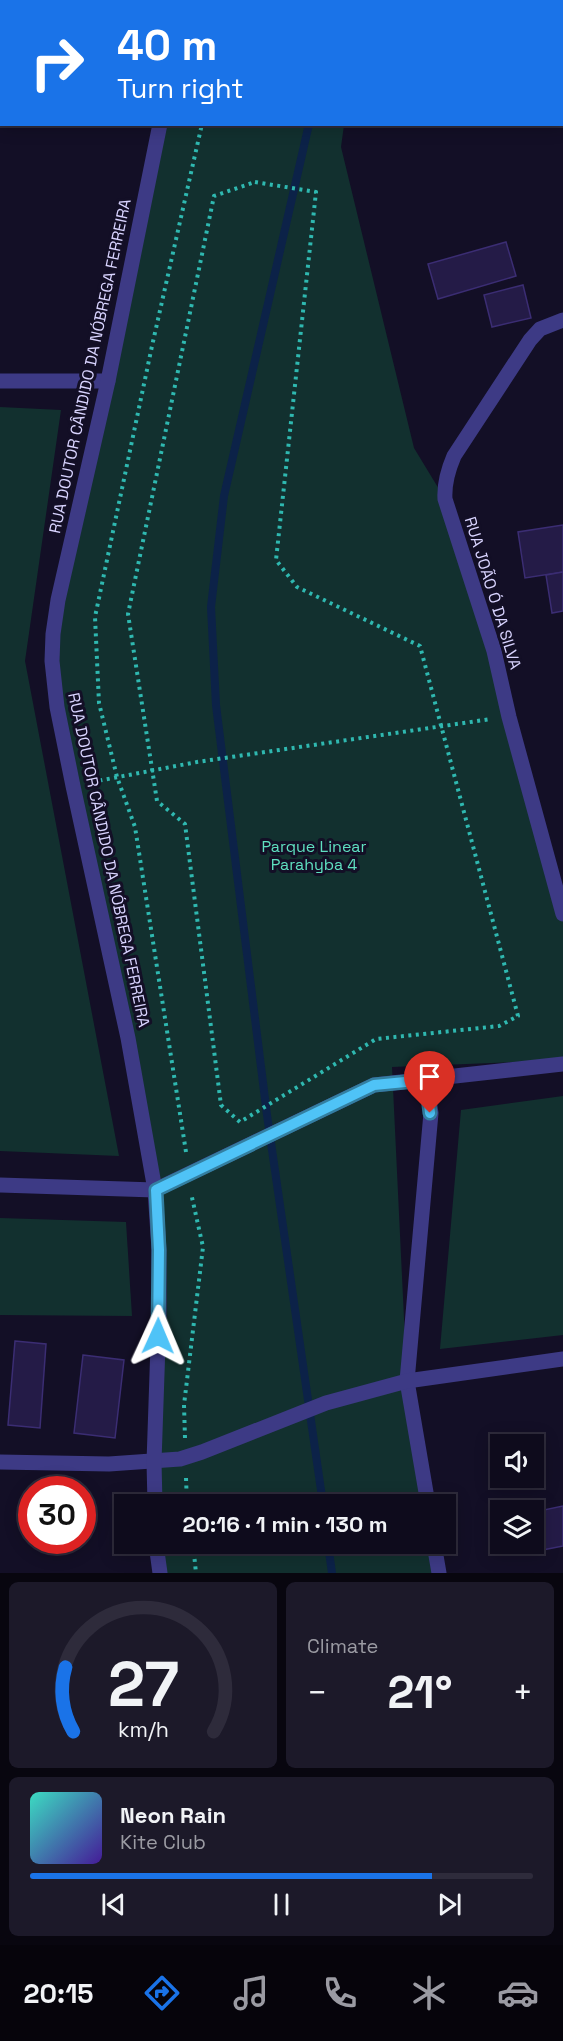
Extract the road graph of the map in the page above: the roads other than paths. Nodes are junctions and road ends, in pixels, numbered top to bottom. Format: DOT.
graph roads {
  1 [pos="160,126"];
  2 [pos="563,320"];
  3 [pos="0,381"];
  4 [pos="108,381"];
  5 [pos="563,914"];
  6 [pos="563,1064"];
  7 [pos="426,1080"];
  8 [pos="0,1185"];
  9 [pos="156,1190"];
  10 [pos="563,1359"];
  11 [pos="407,1382"];
  12 [pos="0,1462"];
  13 [pos="153,1462"];
  14 [pos="155,1494"];
  15 [pos="426,1494"];
  16 [pos="157,1554"];
  17 [pos="436,1554"];
  18 [pos="160,1573"];
  19 [pos="439,1573"];
  1 -- 4 [label="street, RUA DOUTOR CÂNDIDO DA NÓBREGA FERREIRA"];
  2 -- 5 [label="street, RUA JOÃO Ó DA SILVA"];
  3 -- 4 [label="street"];
  4 -- 9 [label="street, RUA DOUTOR CÂNDIDO DA NÓBREGA FERREIRA"];
  6 -- 7 [label="street"];
  7 -- 9 [label="street"];
  7 -- 11 [label="street"];
  8 -- 9 [label="street"];
  9 -- 13 [label="street, RUA DOUTOR CÂNDIDO DA NÓBREGA FERREIRA"];
  10 -- 11 [label="street"];
  11 -- 13 [label="street"];
  11 -- 15 [label="street"];
  12 -- 13 [label="street"];
  13 -- 14 [label="street, RUA DOUTOR CÂNDIDO DA NÓBREGA FERREIRA"];
  16 -- 18 [label="street"];
  17 -- 19 [label="street"];
}
